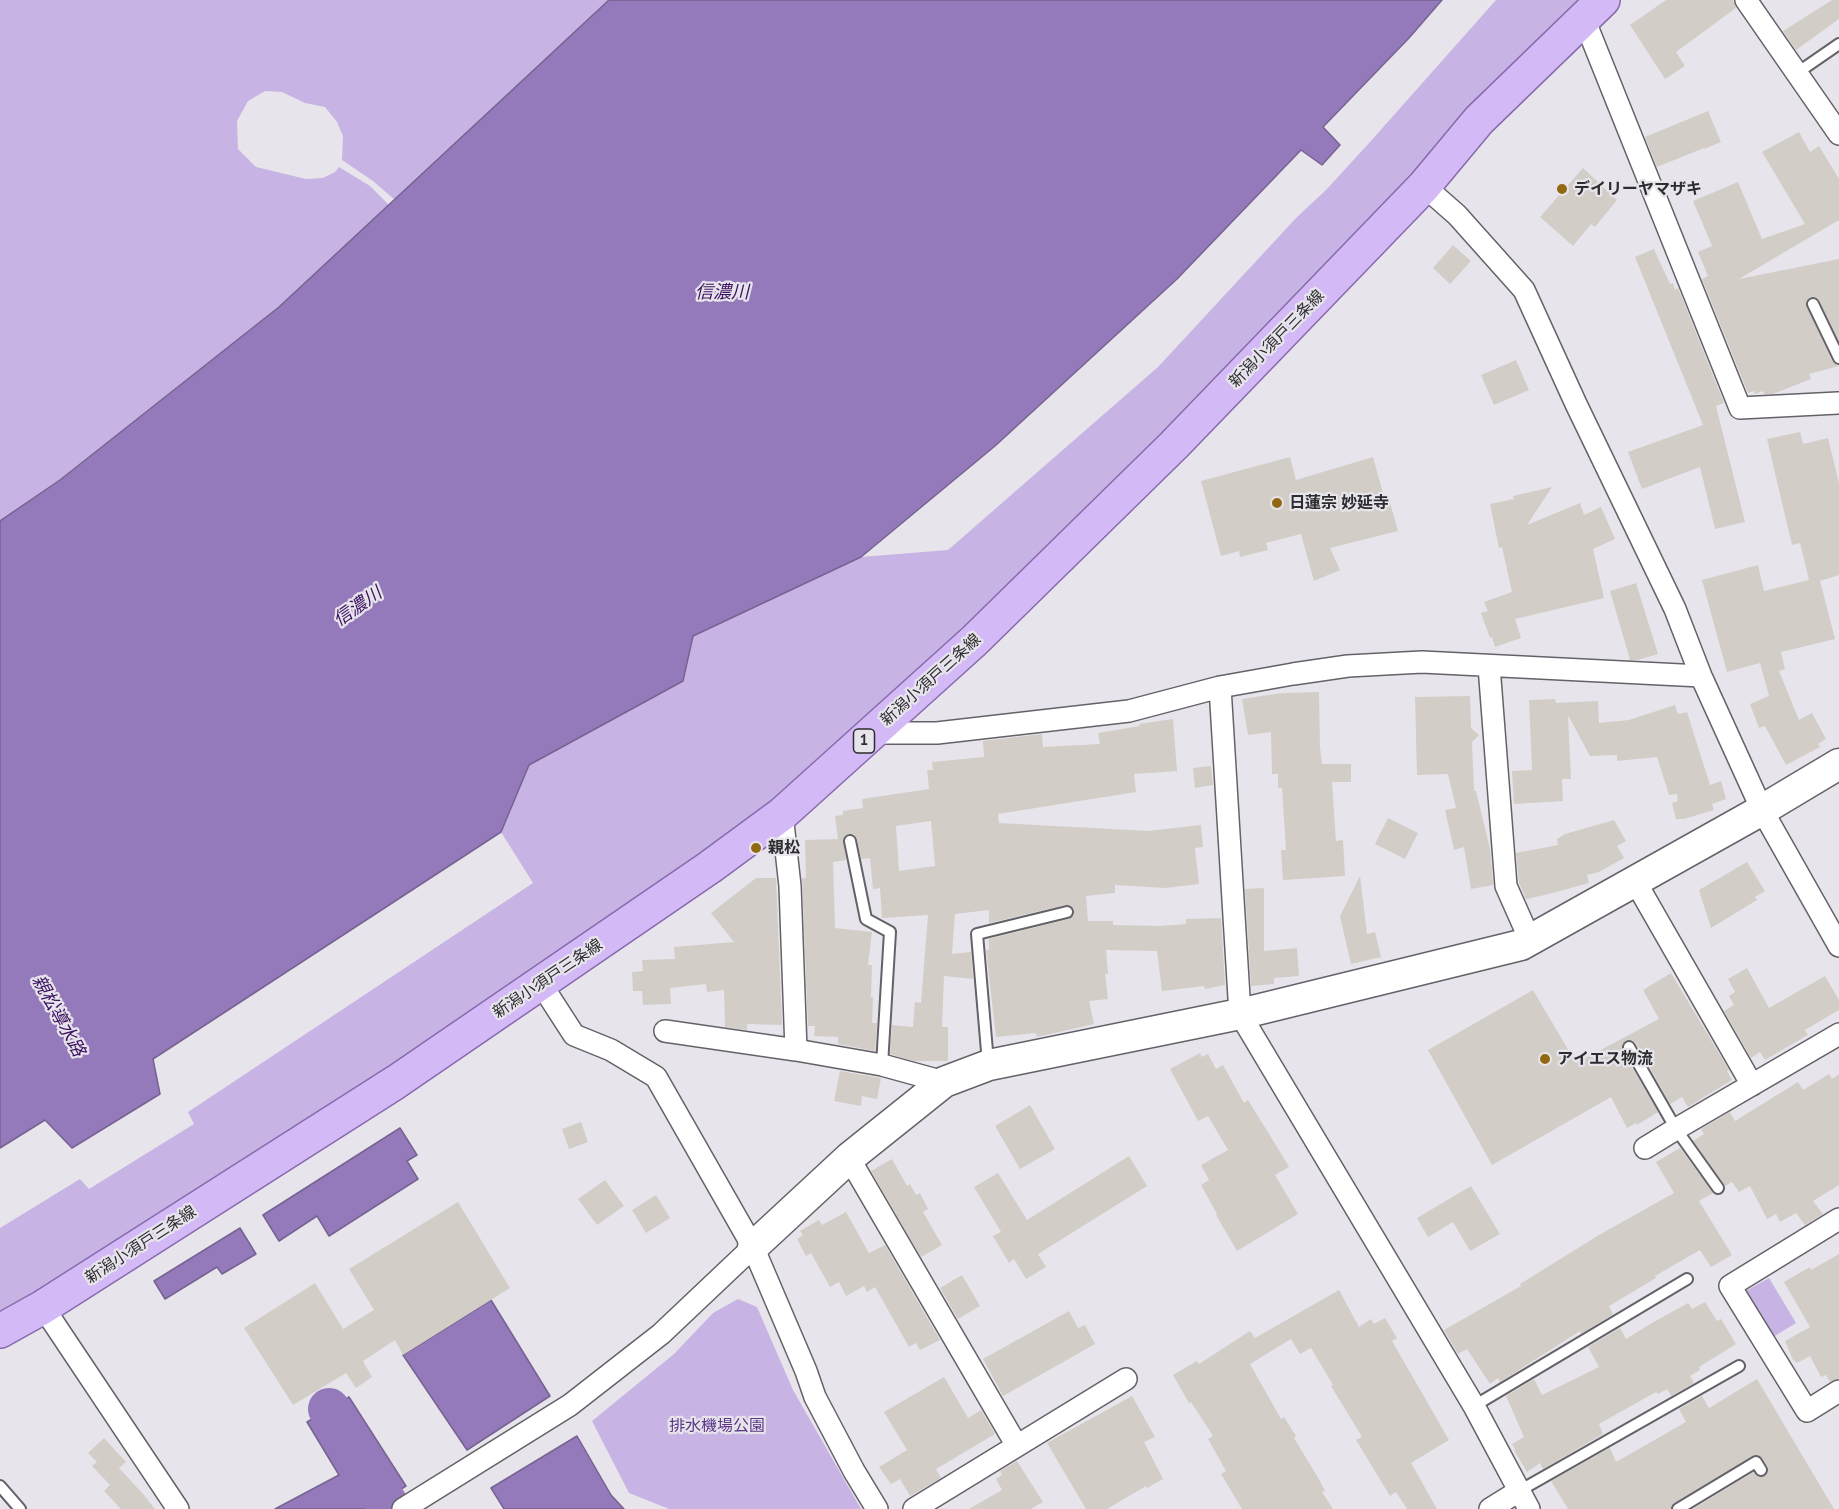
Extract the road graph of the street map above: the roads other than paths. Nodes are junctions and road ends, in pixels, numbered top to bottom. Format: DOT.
graph roads {
  1 [pos="1746,0"];
  2 [pos="1594,9"];
  3 [pos="1839,44"];
  4 [pos="1797,73"];
  5 [pos="1839,134"];
  6 [pos="1424,186"];
  7 [pos="1813,304"];
  8 [pos="1839,358"];
  9 [pos="1839,404"];
  10 [pos="1489,666"];
  11 [pos="1701,676"];
  12 [pos="1220,687"];
  13 [pos="873,733"];
  14 [pos="1839,764"];
  15 [pos="1762,810"];
  16 [pos="782,814"];
  17 [pos="850,841"];
  18 [pos="1635,881"];
  19 [pos="1067,912"];
  20 [pos="1530,940"];
  21 [pos="1839,946"];
  22 [pos="541,984"];
  23 [pos="1240,1014"];
  24 [pos="665,1031"];
  25 [pos="1839,1034"];
  26 [pos="1629,1047"];
  27 [pos="796,1050"];
  28 [pos="882,1065"];
  29 [pos="989,1065"];
  30 [pos="944,1082"];
  31 [pos="1752,1086"];
  32 [pos="1676,1128"];
  33 [pos="1645,1148"];
  34 [pos="849,1158"];
  35 [pos="1718,1188"];
  36 [pos="1839,1219"];
  37 [pos="753,1247"];
  38 [pos="1687,1279"];
  39 [pos="43,1307"];
  40 [pos="0,1330"];
  41 [pos="1739,1366"];
  42 [pos="1126,1379"];
  43 [pos="1839,1391"];
  44 [pos="1474,1406"];
  45 [pos="1017,1446"];
  46 [pos="1761,1470"];
  47 [pos="0,1486"];
  48 [pos="1524,1500"];
  49 [pos="20,1509"];
  50 [pos="178,1509"];
  51 [pos="403,1509"];
  52 [pos="877,1509"];
  53 [pos="914,1509"];
  54 [pos="1490,1509"];
  55 [pos="1678,1509"];
  1 -- 4 [label="street"];
  2 -- 6 [label="main road, 新潟小須戸三条線 / 1"];
  2 -- 9 [label="street"];
  3 -- 4 [label="lane"];
  4 -- 5 [label="street"];
  6 -- 11 [label="street"];
  6 -- 13 [label="main road, 新潟小須戸三条線 / 1"];
  7 -- 8 [label="lane"];
  10 -- 11 [label="street"];
  10 -- 12 [label="street"];
  10 -- 20 [label="street"];
  11 -- 15 [label="street"];
  12 -- 13 [label="street"];
  12 -- 23 [label="street"];
  13 -- 16 [label="main road, 新潟小須戸三条線 / 1"];
  14 -- 15 [label="street"];
  15 -- 18 [label="street"];
  15 -- 21 [label="street"];
  16 -- 22 [label="main road, 新潟小須戸三条線 / 1"];
  16 -- 27 [label="street"];
  17 -- 28 [label="lane"];
  18 -- 20 [label="street"];
  18 -- 31 [label="street"];
  19 -- 29 [label="lane"];
  20 -- 23 [label="street"];
  22 -- 37 [label="street"];
  22 -- 39 [label="main road, 新潟小須戸三条線 / 1"];
  23 -- 29 [label="street"];
  23 -- 44 [label="street"];
  24 -- 27 [label="street"];
  25 -- 31 [label="street"];
  26 -- 32 [label="lane"];
  27 -- 28 [label="street"];
  28 -- 30 [label="street"];
  29 -- 30 [label="street"];
  30 -- 34 [label="street"];
  31 -- 32 [label="street"];
  32 -- 33 [label="street"];
  32 -- 35 [label="lane"];
  34 -- 37 [label="street"];
  34 -- 45 [label="street"];
  36 -- 43 [label="street"];
  37 -- 51 [label="street"];
  37 -- 52 [label="street"];
  38 -- 44 [label="lane"];
  39 -- 40 [label="main road, 新潟小須戸三条線 / 1"];
  39 -- 50 [label="street"];
  41 -- 48 [label="lane"];
  42 -- 45 [label="street"];
  44 -- 48 [label="street"];
  45 -- 53 [label="street"];
  46 -- 55 [label="lane"];
  47 -- 49 [label="lane"];
  48 -- 54 [label="street"];
}
